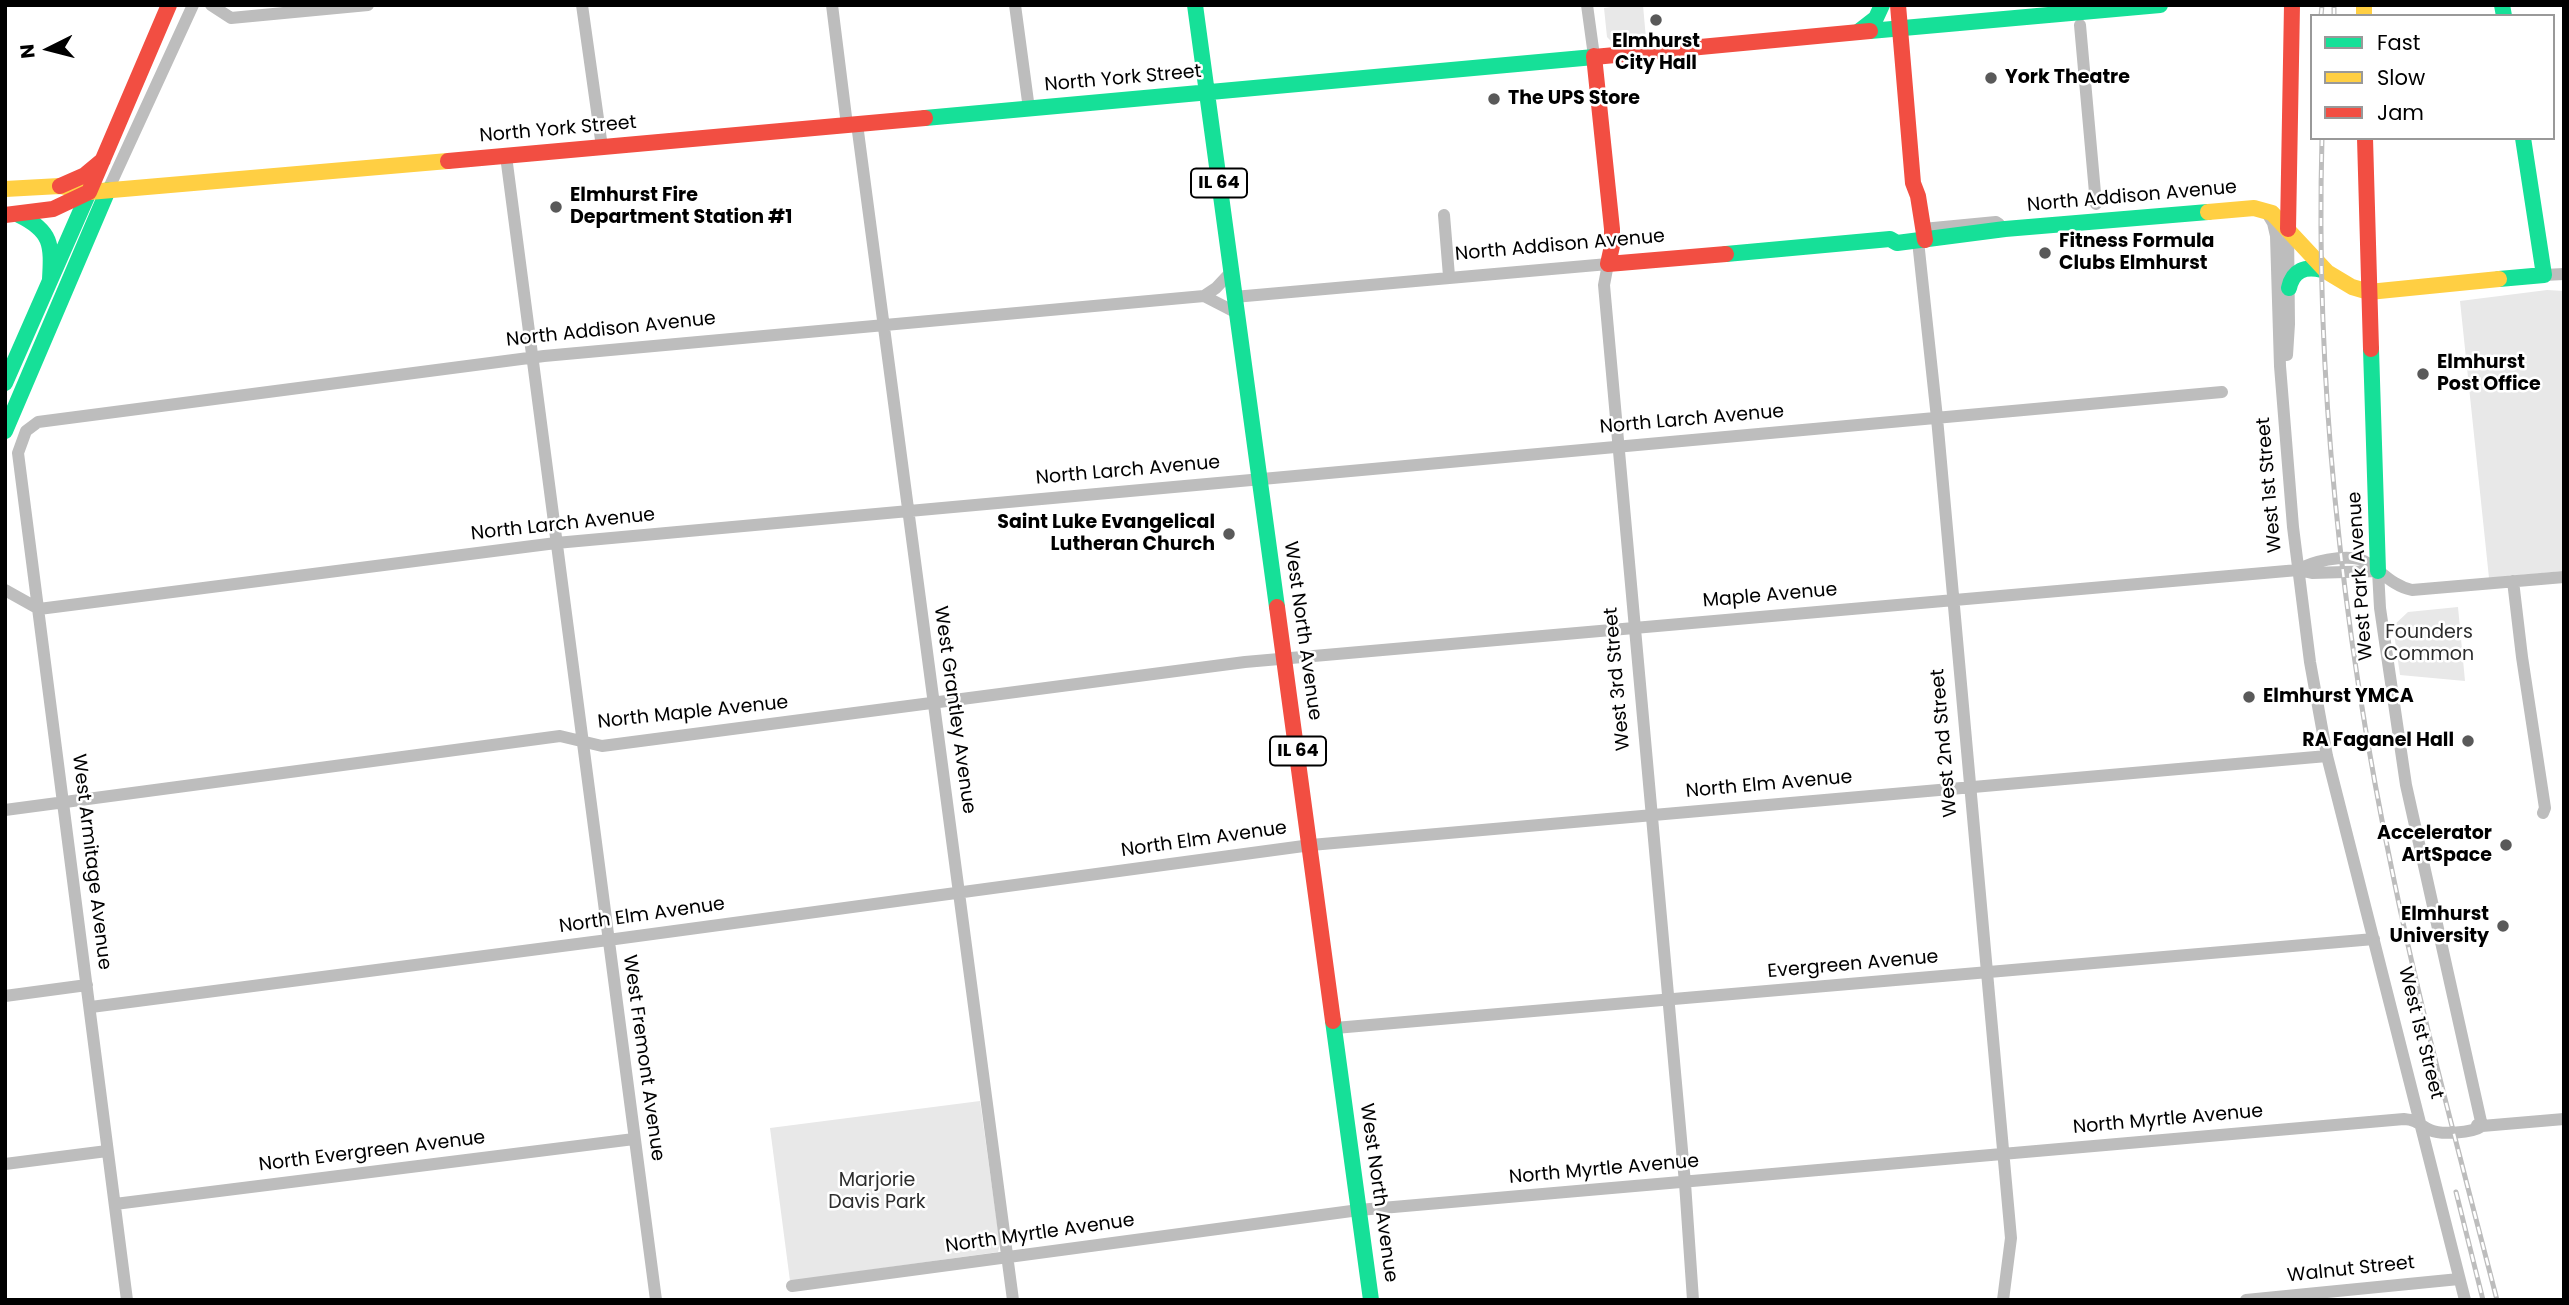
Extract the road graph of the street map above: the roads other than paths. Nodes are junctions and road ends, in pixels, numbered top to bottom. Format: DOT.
graph roads {
  1 [pos="169,5"];
  2 [pos="193,5"];
  3 [pos="211,5"];
  4 [pos="368,5"];
  5 [pos="582,5"];
  6 [pos="832,5"];
  7 [pos="1015,5"];
  8 [pos="1195,5"];
  9 [pos="1587,5"];
  10 [pos="1882,5"];
  11 [pos="1898,5"];
  12 [pos="2160,5"];
  13 [pos="2292,5"];
  14 [pos="2078,14"];
  15 [pos="1900,29"];
  16 [pos="1858,33"];
  17 [pos="1594,56"];
  18 [pos="1207,93"];
  19 [pos="1029,109"];
  20 [pos="852,125"];
  21 [pos="2365,140"];
  22 [pos="2523,140"];
  23 [pos="602,148"];
  24 [pos="506,156"];
  25 [pos="103,160"];
  26 [pos="2288,178"];
  27 [pos="60,186"];
  28 [pos="5,189"];
  29 [pos="108,190"];
  30 [pos="89,192"];
  31 [pos="2096,204"];
  32 [pos="2233,208"];
  33 [pos="2266,211"];
  34 [pos="12,215"];
  35 [pos="1444,215"];
  36 [pos="2288,229"];
  37 [pos="1920,235"];
  38 [pos="1608,264"];
  39 [pos="2322,270"];
  40 [pos="1231,272"];
  41 [pos="2564,274"];
  42 [pos="2544,275"];
  43 [pos="1450,276"];
  44 [pos="48,288"];
  45 [pos="2289,288"];
  46 [pos="2369,292"];
  47 [pos="1204,296"];
  48 [pos="1236,305"];
  49 [pos="883,324"];
  50 [pos="531,358"];
  51 [pos="5,383"];
  52 [pos="2222,392"];
  53 [pos="2284,402"];
  54 [pos="1937,418"];
  55 [pos="5,431"];
  56 [pos="26,431"];
  57 [pos="1618,446"];
  58 [pos="1259,478"];
  59 [pos="908,510"];
  60 [pos="556,543"];
  61 [pos="2298,570"];
  62 [pos="2378,571"];
  63 [pos="2564,577"];
  64 [pos="2513,581"];
  65 [pos="5,590"];
  66 [pos="1953,599"];
  67 [pos="39,609"];
  68 [pos="1635,628"];
  69 [pos="1285,658"];
  70 [pos="1245,662"];
  71 [pos="933,702"];
  72 [pos="582,741"];
  73 [pos="2327,756"];
  74 [pos="1970,788"];
  75 [pos="64,802"];
  76 [pos="5,810"];
  77 [pos="2543,813"];
  78 [pos="1651,815"];
  79 [pos="1311,845"];
  80 [pos="959,893"];
  81 [pos="2374,939"];
  82 [pos="608,940"];
  83 [pos="1987,973"];
  84 [pos="87,985"];
  85 [pos="5,996"];
  86 [pos="1668,1001"];
  87 [pos="91,1007"];
  88 [pos="1335,1028"];
  89 [pos="2564,1119"];
  90 [pos="2421,1123"];
  91 [pos="2482,1126"];
  92 [pos="634,1139"];
  93 [pos="107,1151"];
  94 [pos="2003,1155"];
  95 [pos="5,1164"];
  96 [pos="1685,1183"];
  97 [pos="115,1204"];
  98 [pos="1359,1210"];
  99 [pos="1007,1259"];
  100 [pos="2459,1279"];
  101 [pos="792,1286"];
  102 [pos="127,1300"];
  103 [pos="656,1300"];
  104 [pos="1013,1300"];
  105 [pos="1371,1300"];
  106 [pos="1693,1300"];
  107 [pos="2003,1300"];
  108 [pos="2246,1300"];
  109 [pos="2465,1300"];
  1 -- 25 [label="main road"];
  2 -- 29 [label="street"];
  3 -- 4 [label="street"];
  5 -- 23 [label="street"];
  6 -- 20 [label="street, West Grantley Avenue"];
  7 -- 19 [label="street"];
  8 -- 18 [label="main road, IL 64"];
  9 -- 17 [label="street"];
  10 -- 16 [label="main road"];
  11 -- 15 [label="main road, West 2nd Street"];
  12 -- 14 [label="main road, North York Street"];
  13 -- 26 [label="main road, West 1st Street"];
  14 -- 15 [label="main road, North York Street"];
  14 -- 31 [label="street"];
  15 -- 16 [label="main road, North York Street"];
  15 -- 37 [label="main road, West 2nd Street"];
  16 -- 17 [label="main road, North York Street"];
  17 -- 18 [label="main road, North York Street"];
  17 -- 38 [label="main road, West 3rd Street"];
  18 -- 19 [label="main road, North York Street"];
  18 -- 40 [label="main road, West North Avenue / IL 64"];
  19 -- 20 [label="main road, North York Street"];
  20 -- 23 [label="main road, North York Street"];
  20 -- 49 [label="street, West Grantley Avenue"];
  21 -- 46 [label="main road, West Park Avenue"];
  22 -- 42 [label="main road"];
  23 -- 24 [label="main road, North York Street"];
  24 -- 29 [label="main road, North York Street"];
  24 -- 50 [label="street, West Fremont Avenue"];
  25 -- 27 [label="main road"];
  25 -- 30 [label="main road"];
  26 -- 32 [label="main road"];
  26 -- 36 [label="main road, West 1st Street"];
  27 -- 28 [label="main road, North York Street"];
  27 -- 30 [label="main road, North York Street"];
  29 -- 30 [label="main road, North York Street"];
  29 -- 55 [label="main road"];
  30 -- 34 [label="main road, North York Street"];
  30 -- 44 [label="main road"];
  32 -- 33 [label="main road, North Addison Avenue"];
  32 -- 37 [label="main road, North Addison Avenue"];
  33 -- 36 [label="main road"];
  33 -- 53 [label="street, West 1st Street"];
  34 -- 44 [label="main road"];
  35 -- 43 [label="street"];
  36 -- 39 [label="main road"];
  36 -- 45 [label="street, West 1st Street"];
  37 -- 38 [label="main road, North Addison Avenue"];
  37 -- 54 [label="street, West 2nd Street"];
  38 -- 43 [label="street, North Addison Avenue"];
  38 -- 57 [label="street, West 3rd Street"];
  39 -- 45 [label="main road"];
  39 -- 46 [label="main road"];
  40 -- 47 [label="street"];
  40 -- 48 [label="main road, West North Avenue / IL 64"];
  41 -- 42 [label="street"];
  42 -- 46 [label="main road"];
  43 -- 48 [label="street, North Addison Avenue"];
  44 -- 51 [label="main road"];
  45 -- 53 [label="street, West 1st Street"];
  46 -- 62 [label="main road, West Park Avenue"];
  47 -- 48 [label="street"];
  47 -- 49 [label="street, North Addison Avenue"];
  48 -- 58 [label="main road, West North Avenue / IL 64"];
  49 -- 50 [label="street, North Addison Avenue"];
  49 -- 59 [label="street, West Grantley Avenue"];
  50 -- 56 [label="street, North Addison Avenue"];
  50 -- 60 [label="street, West Fremont Avenue"];
  52 -- 54 [label="street, North Larch Avenue"];
  53 -- 61 [label="street, West 1st Street"];
  54 -- 57 [label="street, North Larch Avenue"];
  54 -- 66 [label="street, West 2nd Street"];
  56 -- 67 [label="street, West Armitage Avenue"];
  57 -- 58 [label="street, North Larch Avenue"];
  57 -- 68 [label="street, West 3rd Street"];
  58 -- 59 [label="street, North Larch Avenue"];
  58 -- 69 [label="main road, West North Avenue / IL 64"];
  59 -- 60 [label="street, North Larch Avenue"];
  59 -- 71 [label="street, West Grantley Avenue"];
  60 -- 67 [label="street, North Larch Avenue"];
  60 -- 72 [label="street, West Fremont Avenue"];
  61 -- 62 [label="street, Maple Avenue"];
  61 -- 66 [label="street, Maple Avenue"];
  61 -- 73 [label="street, West 1st Street"];
  62 -- 64 [label="street, Maple Avenue"];
  62 -- 91 [label="street, West Park Avenue"];
  63 -- 64 [label="street, Maple Avenue"];
  64 -- 77 [label="street"];
  65 -- 67 [label="street"];
  66 -- 68 [label="street, Maple Avenue"];
  66 -- 74 [label="street, West 2nd Street"];
  67 -- 75 [label="street, West Armitage Avenue"];
  68 -- 69 [label="street, Maple Avenue"];
  68 -- 78 [label="street, West 3rd Street"];
  69 -- 70 [label="street, Maple Avenue"];
  69 -- 79 [label="main road, West North Avenue / IL 64"];
  70 -- 71 [label="street, North Maple Avenue"];
  71 -- 72 [label="street, North Maple Avenue"];
  71 -- 80 [label="street, West Grantley Avenue"];
  72 -- 75 [label="street, North Maple Avenue"];
  72 -- 82 [label="street, West Fremont Avenue"];
  73 -- 74 [label="street, North Elm Avenue"];
  73 -- 81 [label="street, West 1st Street"];
  74 -- 78 [label="street, North Elm Avenue"];
  74 -- 83 [label="street, West 2nd Street"];
  75 -- 76 [label="street"];
  75 -- 84 [label="street, West Armitage Avenue"];
  78 -- 79 [label="street, North Elm Avenue"];
  78 -- 86 [label="street, West 3rd Street"];
  79 -- 80 [label="street, North Elm Avenue"];
  79 -- 88 [label="main road, West North Avenue / IL 64"];
  80 -- 82 [label="street, North Elm Avenue"];
  80 -- 99 [label="street, West Grantley Avenue"];
  81 -- 83 [label="street, Evergreen Avenue"];
  81 -- 90 [label="street, West 1st Street"];
  82 -- 87 [label="street, North Elm Avenue"];
  82 -- 92 [label="street, West Fremont Avenue"];
  83 -- 86 [label="street, Evergreen Avenue"];
  83 -- 94 [label="street, West 2nd Street"];
  84 -- 85 [label="street"];
  84 -- 87 [label="street, West Armitage Avenue"];
  86 -- 88 [label="street, Evergreen Avenue"];
  86 -- 96 [label="street, West 3rd Street"];
  87 -- 93 [label="street, West Armitage Avenue"];
  88 -- 98 [label="main road, West North Avenue / IL 64"];
  89 -- 91 [label="street, North Myrtle Avenue"];
  90 -- 91 [label="street, North Myrtle Avenue"];
  90 -- 94 [label="street, North Myrtle Avenue"];
  90 -- 100 [label="street, West 1st Street"];
  92 -- 97 [label="street, North Evergreen Avenue"];
  92 -- 103 [label="street, West Fremont Avenue"];
  93 -- 95 [label="street"];
  93 -- 97 [label="street, West Armitage Avenue"];
  94 -- 96 [label="street, North Myrtle Avenue"];
  94 -- 107 [label="street, West 2nd Street"];
  96 -- 98 [label="street, North Myrtle Avenue"];
  96 -- 106 [label="street, West 3rd Street"];
  97 -- 102 [label="street, West Armitage Avenue"];
  98 -- 99 [label="street, North Myrtle Avenue"];
  98 -- 105 [label="main road, West North Avenue / IL 64"];
  99 -- 101 [label="street, North Myrtle Avenue"];
  99 -- 104 [label="street, West Grantley Avenue"];
  100 -- 108 [label="street, Walnut Street"];
  100 -- 109 [label="street, West 1st Street"];
}
